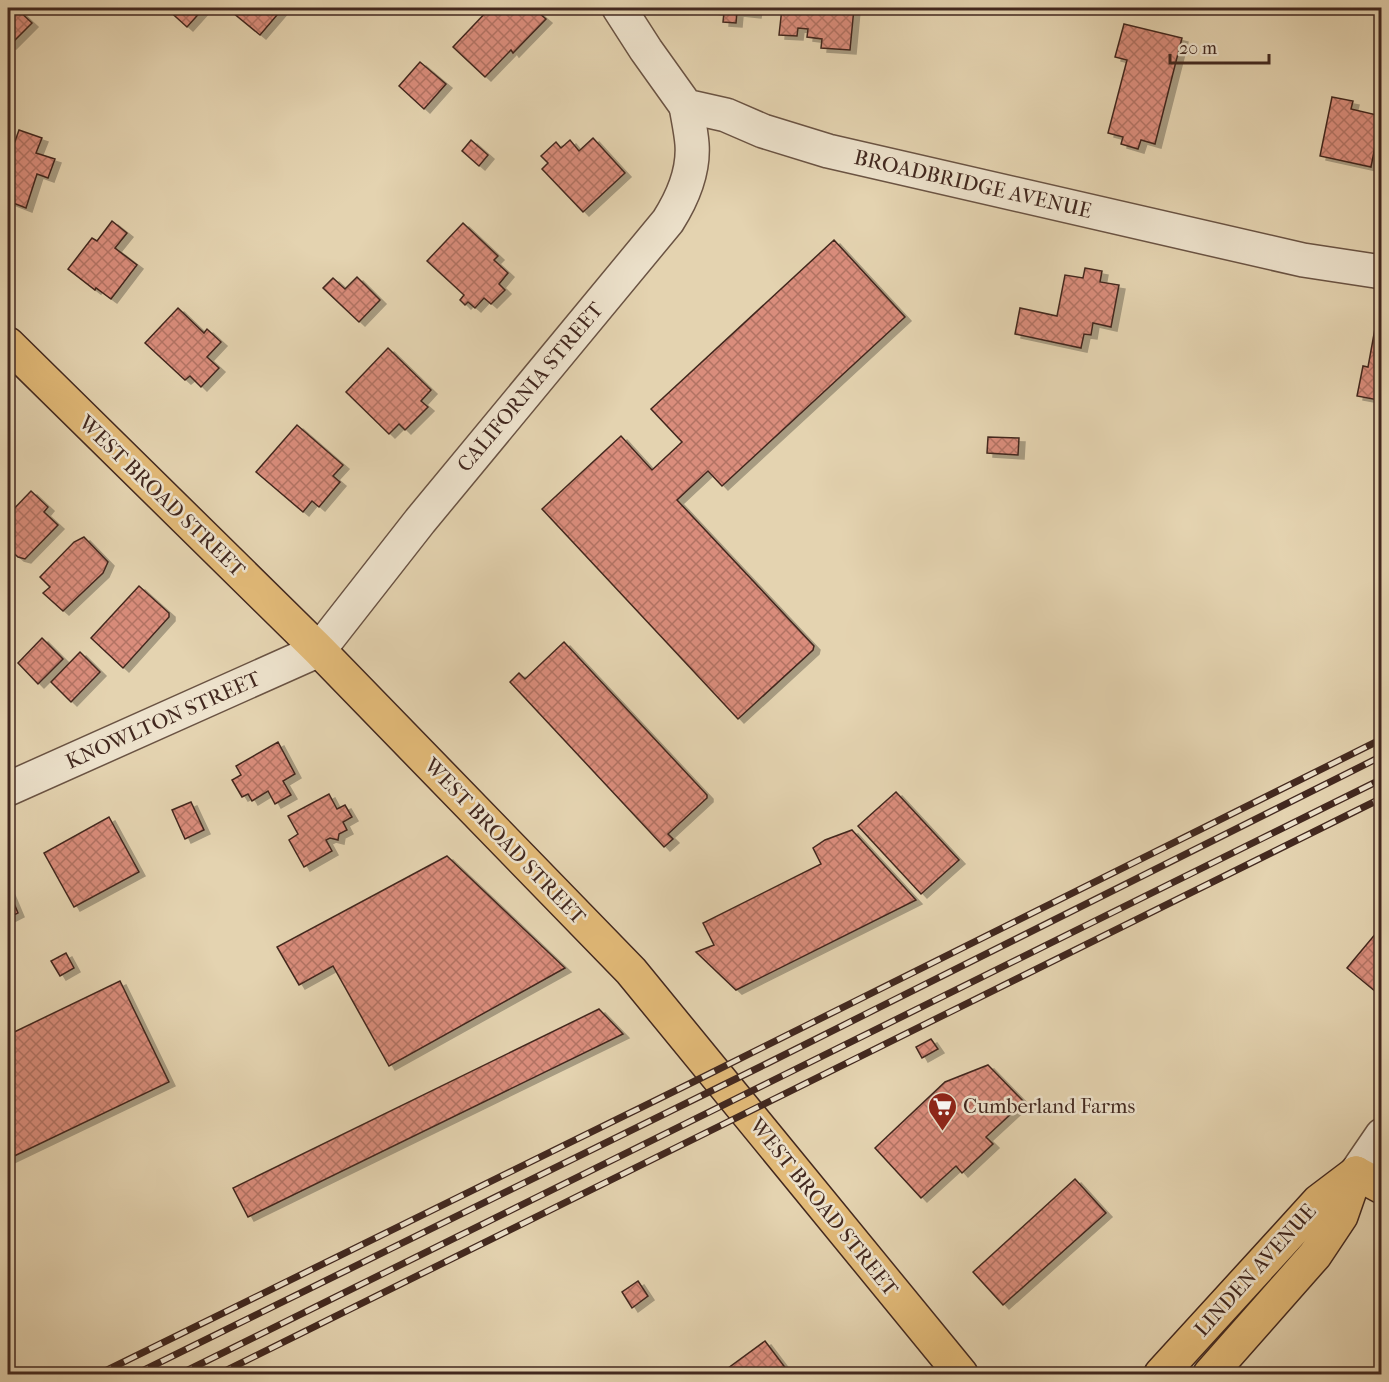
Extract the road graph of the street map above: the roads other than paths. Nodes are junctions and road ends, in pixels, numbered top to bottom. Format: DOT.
graph roads {
  1 [pos="619,8"];
  2 [pos="686,106"];
  3 [pos="1382,272"];
  4 [pos="8,344"];
  5 [pos="319,650"];
  6 [pos="8,789"];
  7 [pos="1382,1135"];
  8 [pos="1369,1180"];
  9 [pos="961,1374"];
  10 [pos="1161,1374"];
  11 [pos="1210,1374"];
  1 -- 2 [label="street"];
  2 -- 3 [label="street, BROADBRIDGE AVENUE"];
  2 -- 5 [label="street, CALIFORNIA STREET"];
  4 -- 5 [label="main road, WEST BROAD STREET"];
  5 -- 6 [label="street, KNOWLTON STREET"];
  5 -- 9 [label="main road, WEST BROAD STREET"];
  7 -- 8 [label="street, LINDEN AVENUE"];
  8 -- 10 [label="main road, LINDEN AVENUE"];
  8 -- 11 [label="main road, LINDEN AVENUE"];
}
